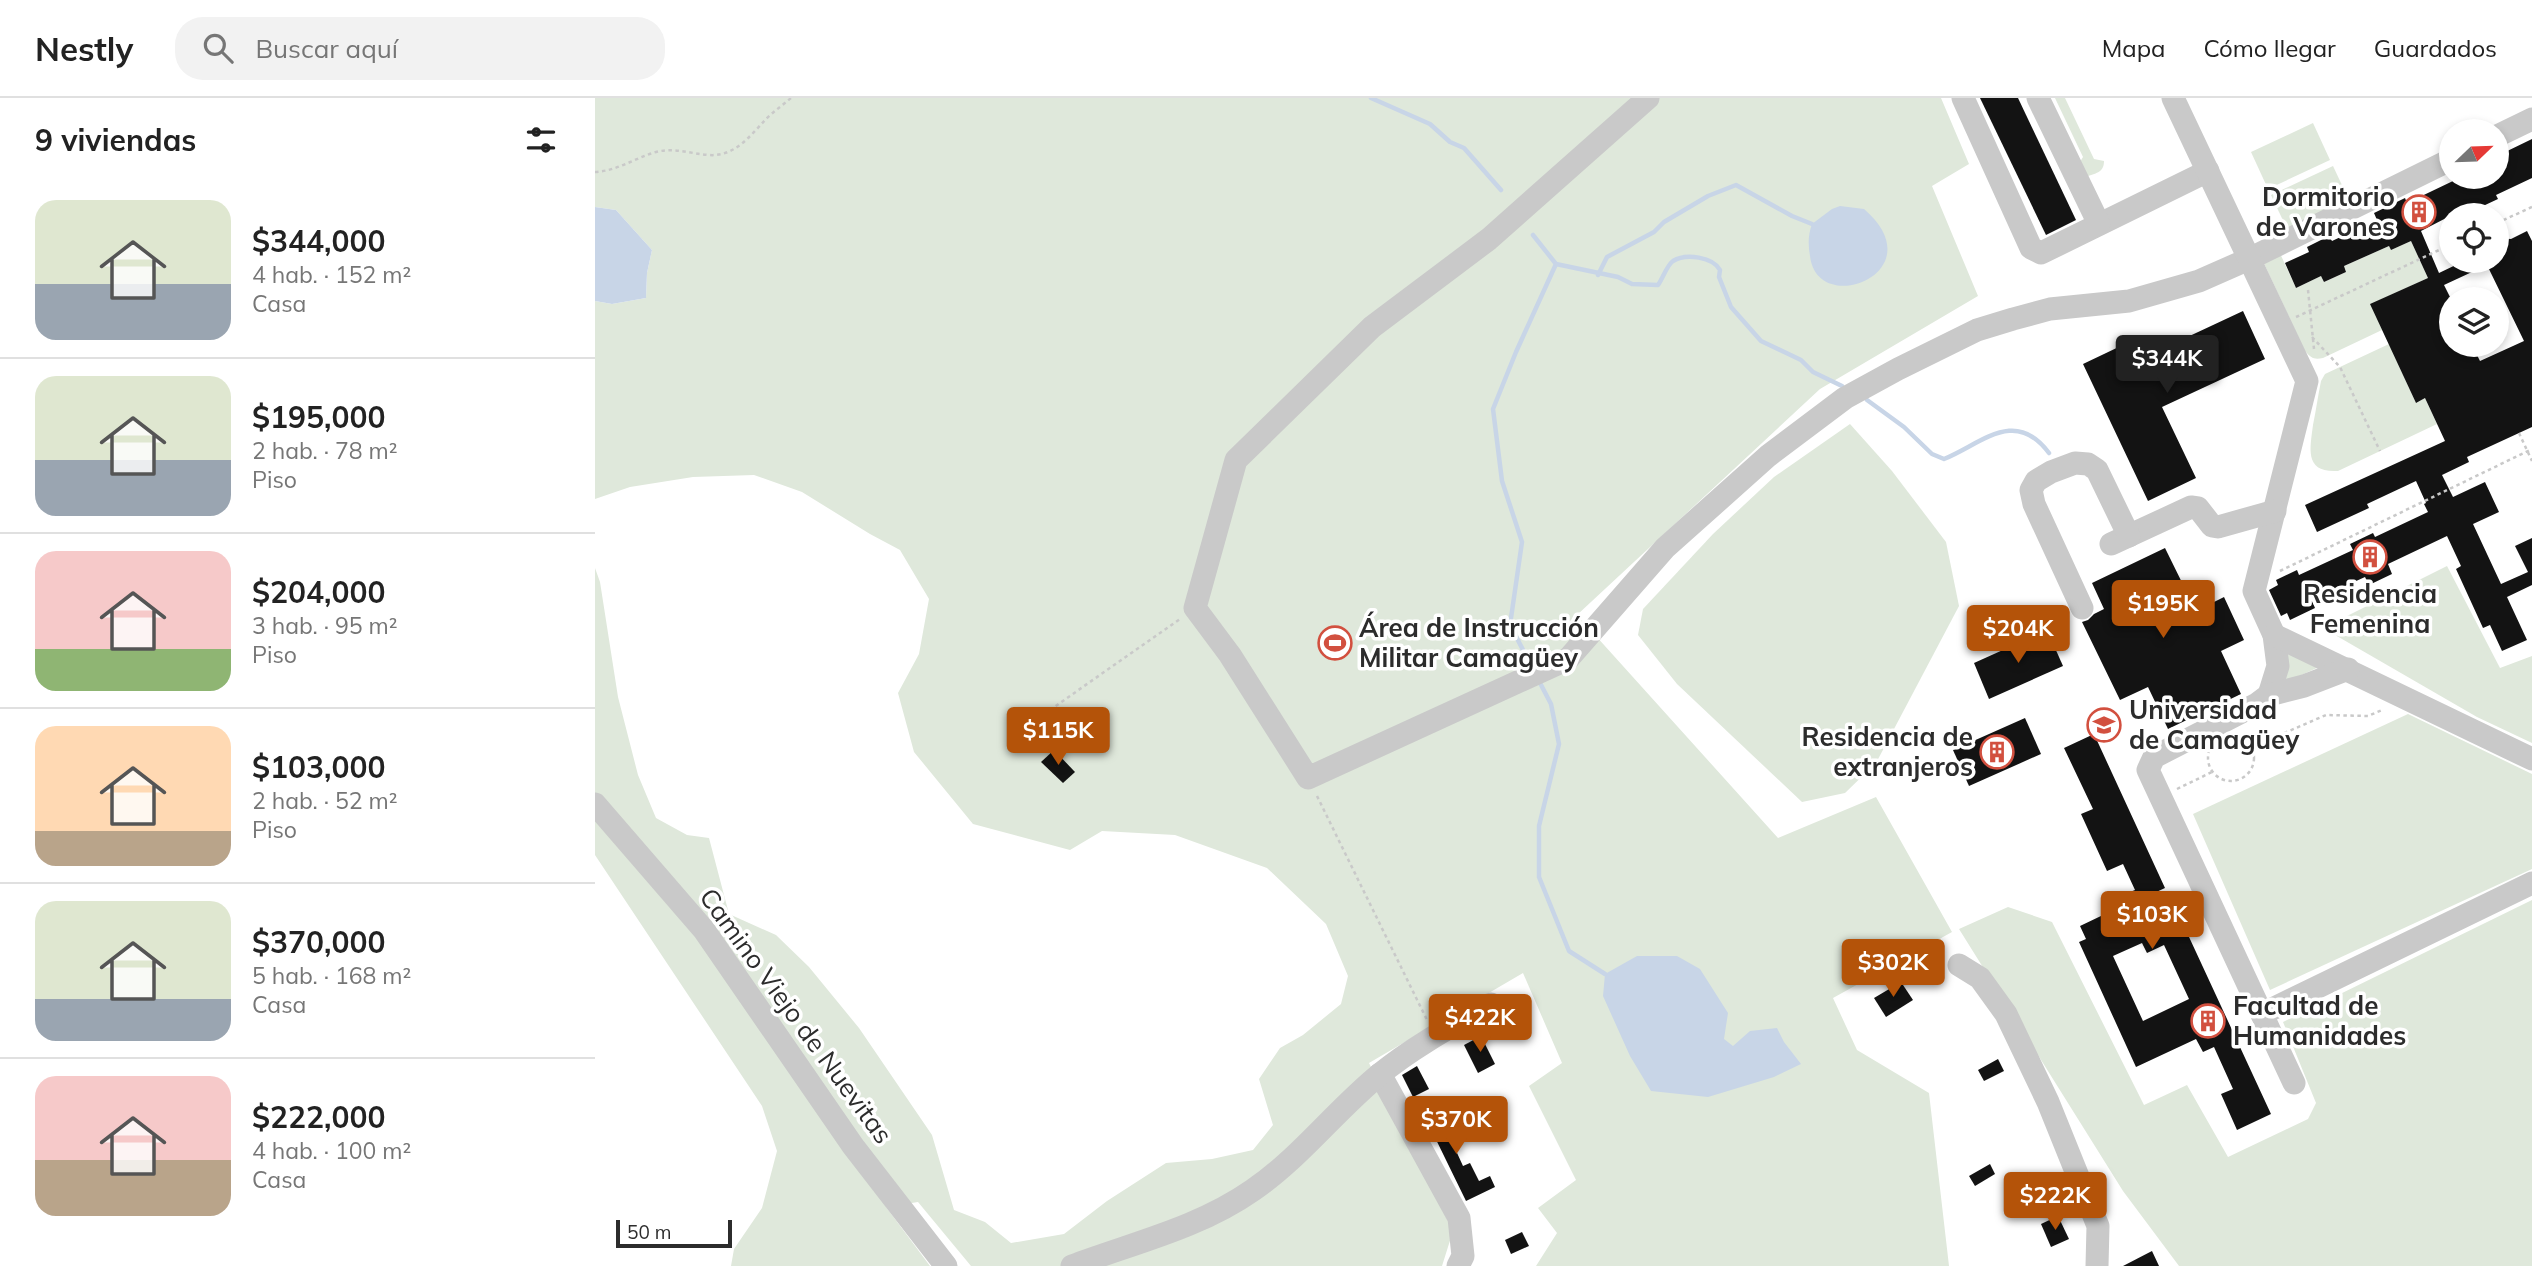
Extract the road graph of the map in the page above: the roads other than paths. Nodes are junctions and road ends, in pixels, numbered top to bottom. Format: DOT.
graph roads {
  1 [pos="1648,98"];
  2 [pos="1963,98"];
  3 [pos="2038,98"];
  4 [pos="2173,98"];
  5 [pos="2532,119"];
  6 [pos="2509,130"];
  7 [pos="2439,165"];
  8 [pos="2208,171"];
  9 [pos="2099,224"];
  10 [pos="2249,259"];
  11 [pos="2275,510"];
  12 [pos="2082,608"];
  13 [pos="2274,635"];
  14 [pos="2348,669"];
  15 [pos="2269,695"];
  16 [pos="2532,759"];
  17 [pos="595,804"];
  18 [pos="2532,883"];
  19 [pos="1959,965"];
  20 [pos="1491,1004"];
  21 [pos="2262,1014"];
  22 [pos="1380,1074"];
  23 [pos="2294,1083"];
  24 [pos="946,1266"];
  25 [pos="1072,1266"];
  26 [pos="1458,1266"];
  27 [pos="2097,1266"];
  1 -- 10 [label="street"];
  2 -- 9 [label="street"];
  3 -- 9 [label="street"];
  4 -- 8 [label="street"];
  5 -- 6 [label="street"];
  7 -- 10 [label="street"];
  8 -- 9 [label="street"];
  8 -- 10 [label="street"];
  10 -- 11 [label="street"];
  11 -- 12 [label="street"];
  11 -- 13 [label="street"];
  13 -- 14 [label="street"];
  13 -- 15 [label="street"];
  14 -- 15 [label="street"];
  14 -- 16 [label="street"];
  15 -- 21 [label="street"];
  17 -- 24 [label="street, Camino Viejo de Nuevitas"];
  18 -- 21 [label="street"];
  19 -- 27 [label="street"];
  20 -- 22 [label="street"];
  21 -- 23 [label="street"];
  22 -- 25 [label="street"];
  22 -- 26 [label="street"];
}
